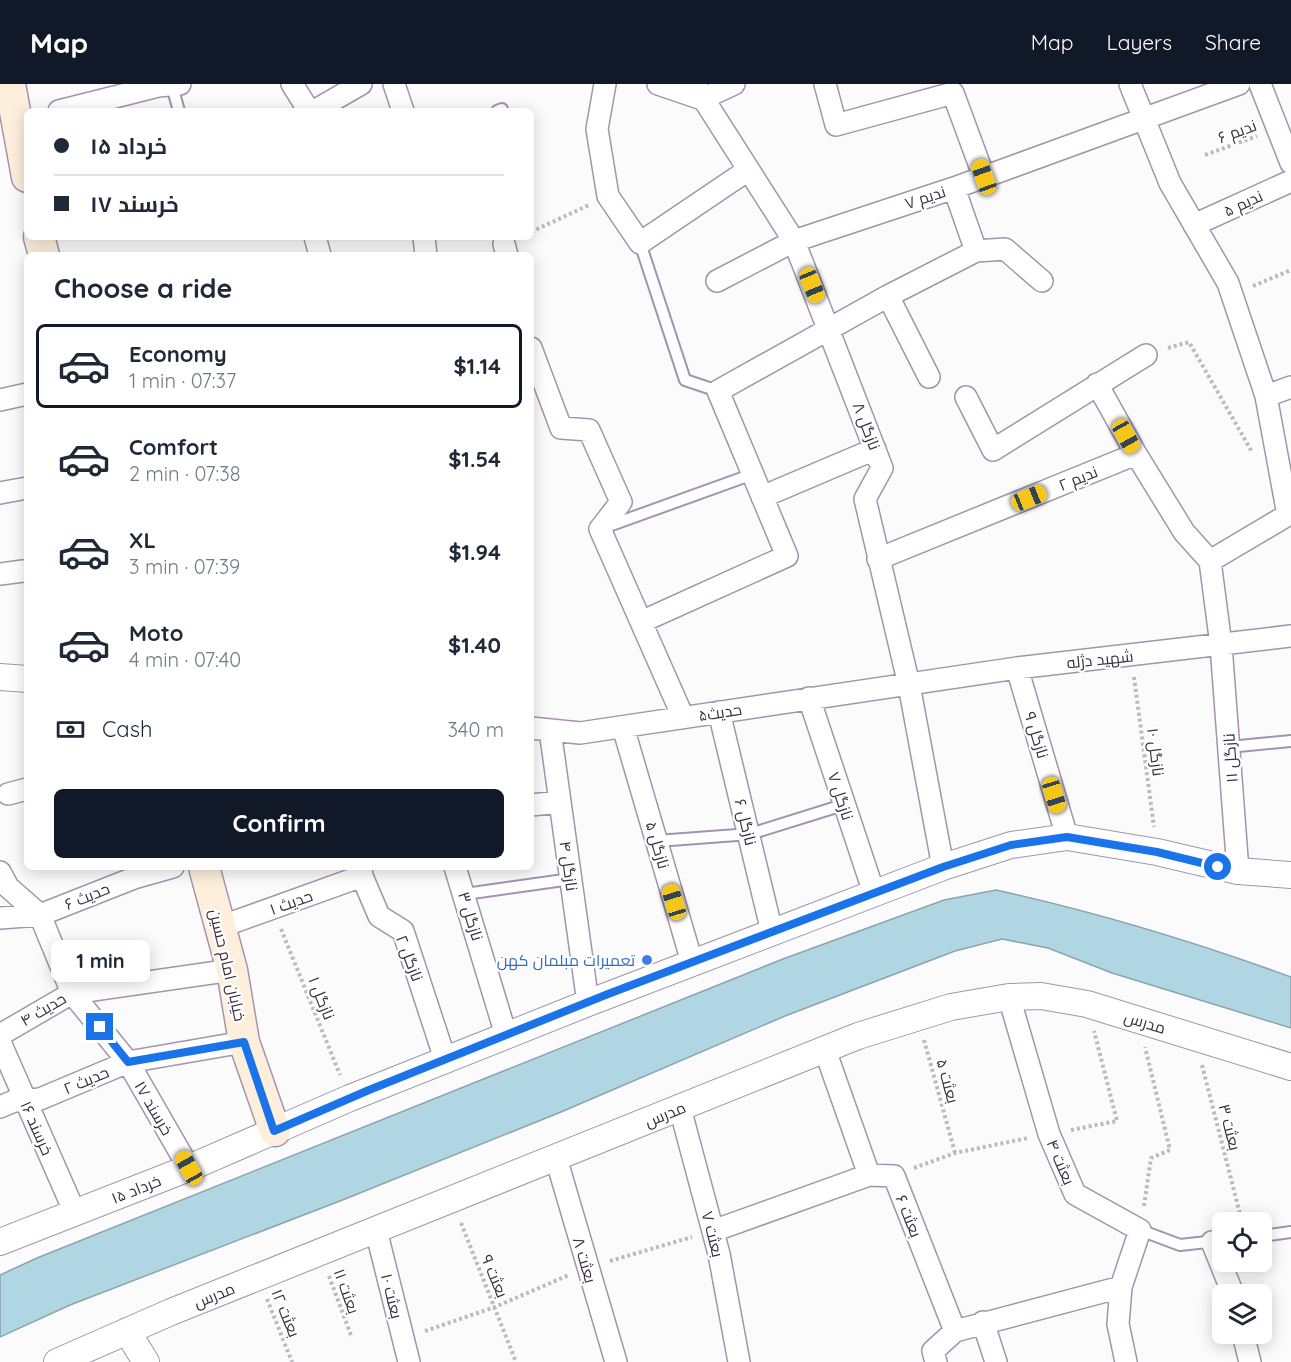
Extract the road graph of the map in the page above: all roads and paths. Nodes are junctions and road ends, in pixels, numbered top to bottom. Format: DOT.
graph roads {
  1 [pos="10,84"];
  2 [pos="292,84"];
  3 [pos="361,84"];
  4 [pos="394,84"];
  5 [pos="604,84"];
  6 [pos="658,84"];
  7 [pos="734,84"];
  8 [pos="825,84"];
  9 [pos="1131,84"];
  10 [pos="1239,84"];
  11 [pos="1260,84"];
  12 [pos="166,85"];
  13 [pos="698,92"];
  14 [pos="71,108"];
  15 [pos="178,108"];
  16 [pos="307,108"];
  17 [pos="319,108"];
  18 [pos="402,108"];
  19 [pos="1142,119"];
  20 [pos="22,120"];
  21 [pos="1278,129"];
  22 [pos="24,143"];
  23 [pos="1205,155"];
  24 [pos="1291,163"];
  25 [pos="748,170"];
  26 [pos="984,177"];
  27 [pos="1291,181"];
  28 [pos="954,188"];
  29 [pos="608,196"];
  30 [pos="1194,225"];
  31 [pos="534,231"];
  32 [pos="794,241"];
  33 [pos="640,243"];
  34 [pos="976,251"];
  35 [pos="1291,270"];
  36 [pos="717,281"];
  37 [pos="1042,281"];
  38 [pos="1232,295"];
  39 [pos="888,296"];
  40 [pos="829,329"];
  41 [pos="1146,355"];
  42 [pos="534,356"];
  43 [pos="929,378"];
  44 [pos="1097,384"];
  45 [pos="1291,387"];
  46 [pos="718,392"];
  47 [pos="24,395"];
  48 [pos="1266,396"];
  49 [pos="966,397"];
  50 [pos="0,400"];
  51 [pos="875,448"];
  52 [pos="1136,454"];
  53 [pos="1253,454"];
  54 [pos="753,474"];
  55 [pos="24,489"];
  56 [pos="0,493"];
  57 [pos="762,497"];
  58 [pos="1289,514"];
  59 [pos="600,529"];
  60 [pos="878,559"];
  61 [pos="1210,561"];
  62 [pos="23,571"];
  63 [pos="0,574"];
  64 [pos="641,622"];
  65 [pos="1291,636"];
  66 [pos="1221,645"];
  67 [pos="1132,655"];
  68 [pos="1017,668"];
  69 [pos="0,678"];
  70 [pos="24,680"];
  71 [pos="909,685"];
  72 [pos="809,698"];
  73 [pos="719,712"];
  74 [pos="683,717"];
  75 [pos="623,727"];
  76 [pos="541,729"];
  77 [pos="1291,741"];
  78 [pos="1229,747"];
  79 [pos="560,802"];
  80 [pos="534,805"];
  81 [pos="843,805"];
  82 [pos="750,834"];
  83 [pos="1067,837"];
  84 [pos="657,841"];
  85 [pos="1157,852"];
  86 [pos="943,867"];
  87 [pos="162,870"];
  88 [pos="205,870"];
  89 [pos="456,870"];
  90 [pos="1238,871"];
  91 [pos="0,872"];
  92 [pos="361,872"];
  93 [pos="1291,876"];
  94 [pos="571,879"];
  95 [pos="874,893"];
  96 [pos="465,894"];
  97 [pos="273,908"];
  98 [pos="40,915"];
  99 [pos="0,918"];
  100 [pos="220,927"];
  101 [pos="772,932"];
  102 [pos="692,962"];
  103 [pos="232,970"];
  104 [pos="72,993"];
  105 [pos="1009,997"];
  106 [pos="588,1003"];
  107 [pos="1087,1004"];
  108 [pos="918,1017"];
  109 [pos="1138,1020"];
  110 [pos="0,1035"];
  111 [pos="506,1035"];
  112 [pos="1196,1038"];
  113 [pos="0,1042"];
  114 [pos="244,1042"];
  115 [pos="825,1050"];
  116 [pos="445,1059"];
  117 [pos="128,1062"];
  118 [pos="1291,1067"];
  119 [pos="350,1098"];
  120 [pos="25,1100"];
  121 [pos="0,1107"];
  122 [pos="680,1108"];
  123 [pos="274,1131"];
  124 [pos="1049,1134"];
  125 [pos="955,1153"];
  126 [pos="555,1158"];
  127 [pos="189,1168"];
  128 [pos="869,1175"];
  129 [pos="894,1176"];
  130 [pos="452,1200"];
  131 [pos="1240,1212"];
  132 [pos="75,1213"];
  133 [pos="376,1230"];
  134 [pos="1140,1230"];
  135 [pos="713,1231"];
  136 [pos="1291,1232"];
  137 [pos="1272,1235"];
  138 [pos="0,1242"];
  139 [pos="1212,1242"];
  140 [pos="320,1253"];
  141 [pos="587,1268"];
  142 [pos="258,1277"];
  143 [pos="1121,1287"];
  144 [pos="495,1307"];
  145 [pos="983,1322"];
  146 [pos="127,1331"];
  147 [pos="955,1331"];
  148 [pos="352,1338"];
  149 [pos="402,1339"];
  150 [pos="1246,1344"];
  151 [pos="70,1360"];
  152 [pos="146,1362"];
  153 [pos="292,1362"];
  154 [pos="409,1362"];
  155 [pos="516,1362"];
  156 [pos="616,1362"];
  157 [pos="739,1362"];
  158 [pos="936,1362"];
  159 [pos="996,1362"];
  160 [pos="1126,1362"];
  161 [pos="1250,1362"];
  1 -- 20 [label="main road"];
  2 -- 16 [label="street"];
  3 -- 17 [label="street"];
  4 -- 18 [label="street"];
  5 -- 29 [label="street"];
  6 -- 13 [label="street"];
  7 -- 13 [label="street"];
  8 -- 26 [label="street"];
  9 -- 19 [label="street"];
  10 -- 19 [label="street, ندیم ۷"];
  11 -- 21 [label="street"];
  12 -- 14 [label="street"];
  12 -- 15 [label="lane"];
  13 -- 25 [label="street, نازگل ۸"];
  19 -- 26 [label="street, ندیم ۷"];
  19 -- 30 [label="street"];
  20 -- 22 [label="main road"];
  21 -- 23 [label="path, ندیم ۶"];
  21 -- 24 [label="street"];
  25 -- 32 [label="street, نازگل ۸"];
  25 -- 33 [label="street"];
  26 -- 28 [label="street, ندیم ۷"];
  27 -- 30 [label="street, ندیم ۵"];
  28 -- 32 [label="street, ندیم ۷"];
  28 -- 34 [label="street"];
  29 -- 31 [label="path"];
  29 -- 33 [label="street"];
  30 -- 38 [label="street"];
  32 -- 36 [label="street, ندیم ۷"];
  32 -- 40 [label="street, نازگل ۸"];
  33 -- 46 [label="lane"];
  34 -- 37 [label="street"];
  34 -- 39 [label="street"];
  35 -- 38 [label="path"];
  38 -- 48 [label="street"];
  39 -- 40 [label="street"];
  39 -- 43 [label="street"];
  40 -- 46 [label="street"];
  40 -- 51 [label="street, نازگل ۸"];
  41 -- 44 [label="street"];
  41 -- 53 [label="path"];
  42 -- 59 [label="street"];
  44 -- 49 [label="street"];
  44 -- 52 [label="street"];
  45 -- 48 [label="street"];
  46 -- 54 [label="street"];
  47 -- 50 [label="street"];
  48 -- 58 [label="street"];
  51 -- 57 [label="street"];
  51 -- 60 [label="street, نازگل ۸"];
  52 -- 60 [label="street, ندیم ۲"];
  52 -- 61 [label="street"];
  54 -- 57 [label="street"];
  54 -- 59 [label="lane"];
  55 -- 56 [label="street"];
  57 -- 64 [label="street"];
  58 -- 61 [label="street"];
  59 -- 64 [label="street"];
  60 -- 71 [label="street, نازگل ۸"];
  61 -- 66 [label="street, نازگل ۱۱"];
  62 -- 63 [label="street"];
  64 -- 74 [label="street"];
  65 -- 66 [label="street, شهید دژله"];
  66 -- 67 [label="street, شهید دژله"];
  66 -- 78 [label="street, نازگل ۱۱"];
  67 -- 68 [label="street, شهید دژله"];
  67 -- 85 [label="path, نازگل ۱۰"];
  68 -- 71 [label="street, شهید دژله"];
  68 -- 83 [label="street, نازگل ۹"];
  69 -- 70 [label="street"];
  71 -- 72 [label="street, حدیث۵"];
  71 -- 86 [label="street, نازگل ۸"];
  72 -- 73 [label="street, حدیث۵"];
  72 -- 81 [label="street, نازگل ۷"];
  73 -- 74 [label="street, حدیث۵"];
  73 -- 82 [label="street, نازگل ۶"];
  74 -- 75 [label="street, حدیث۵"];
  75 -- 76 [label="street, حدیث۵"];
  75 -- 84 [label="street, نازگل ۵"];
  76 -- 79 [label="street, نازگل ۴"];
  77 -- 78 [label="lane"];
  78 -- 90 [label="street, نازگل ۱۱"];
  79 -- 80 [label="street"];
  79 -- 94 [label="street, نازگل ۴"];
  81 -- 82 [label="lane"];
  81 -- 95 [label="street, نازگل ۷"];
  82 -- 84 [label="lane"];
  82 -- 101 [label="street, نازگل ۶"];
  83 -- 85 [label="street, ۱۵ خرداد"];
  83 -- 86 [label="street, ۱۵ خرداد"];
  84 -- 102 [label="street, نازگل ۵"];
  85 -- 90 [label="street, ۱۵ خرداد"];
  86 -- 95 [label="street, ۱۵ خرداد"];
  87 -- 98 [label="street, حدیث ۶"];
  88 -- 100 [label="main road, خیابان امام حسین"];
  89 -- 96 [label="street, نازگل ۳"];
  90 -- 93 [label="street, ۱۵ خرداد"];
  91 -- 98 [label="street, خرسند ۱۷"];
  92 -- 97 [label="street, حدیث ۱"];
  92 -- 116 [label="street, نازگل ۲"];
  94 -- 96 [label="lane"];
  94 -- 106 [label="street, نازگل ۴"];
  95 -- 101 [label="street, ۱۵ خرداد"];
  96 -- 111 [label="street, نازگل ۳"];
  97 -- 100 [label="street, حدیث ۱"];
  97 -- 119 [label="path, نازگل ۱"];
  98 -- 99 [label="street, حدیث ۶"];
  98 -- 104 [label="street, خرسند ۱۷"];
  100 -- 103 [label="main road, خیابان امام حسین"];
  101 -- 102 [label="street, ۱۵ خرداد"];
  102 -- 106 [label="street, ۱۵ خرداد"];
  103 -- 104 [label="street, حدیث ۴"];
  103 -- 114 [label="main road, خیابان امام حسین"];
  104 -- 110 [label="street, حدیث ۴"];
  104 -- 117 [label="street, خرسند ۱۷"];
  105 -- 107 [label="street, مدرس"];
  105 -- 108 [label="street, مدرس"];
  105 -- 124 [label="street, بعثت ۴"];
  106 -- 111 [label="street, ۱۵ خرداد"];
  107 -- 109 [label="street, مدرس"];
  107 -- 124 [label="path"];
  108 -- 115 [label="street, مدرس"];
  108 -- 125 [label="path, بعثت ۵"];
  109 -- 112 [label="street, مدرس"];
  109 -- 134 [label="path"];
  111 -- 116 [label="street, ۱۵ خرداد"];
  112 -- 118 [label="street, مدرس"];
  112 -- 131 [label="path, بعثت ۳"];
  113 -- 120 [label="street, خرسند ۱۶"];
  114 -- 117 [label="street, حدیث ۲"];
  114 -- 123 [label="main road, خیابان امام حسین"];
  115 -- 122 [label="street, مدرس"];
  115 -- 128 [label="street"];
  116 -- 119 [label="street, ۱۵ خرداد"];
  117 -- 120 [label="street, حدیث ۲"];
  117 -- 127 [label="street, خرسند ۱۷"];
  119 -- 123 [label="street, ۱۵ خرداد"];
  120 -- 121 [label="street, حدیث ۲"];
  120 -- 132 [label="street, خرسند ۱۶"];
  122 -- 126 [label="street, مدرس"];
  122 -- 135 [label="street, بعثت ۷"];
  123 -- 127 [label="street, ۱۵ خرداد"];
  124 -- 125 [label="path"];
  124 -- 134 [label="street, بعثت ۴"];
  125 -- 129 [label="path"];
  126 -- 130 [label="street, مدرس"];
  126 -- 141 [label="street, بعثت ۸"];
  127 -- 132 [label="street, ۱۵ خرداد"];
  128 -- 129 [label="street, بعثت ۶"];
  128 -- 135 [label="street"];
  129 -- 147 [label="street, بعثت ۶"];
  130 -- 133 [label="street, مدرس"];
  130 -- 144 [label="path, بعثت ۹"];
  132 -- 138 [label="street, ۱۵ خرداد"];
  133 -- 140 [label="street, مدرس"];
  133 -- 149 [label="street, بعثت ۱۰"];
  134 -- 139 [label="lane"];
  134 -- 143 [label="street"];
  135 -- 141 [label="path"];
  135 -- 157 [label="street, بعثت ۷"];
  136 -- 137 [label="lane"];
  140 -- 142 [label="street, مدرس"];
  140 -- 148 [label="path, بعثت ۱۱"];
  141 -- 144 [label="path"];
  141 -- 156 [label="street, بعثت ۸"];
  142 -- 146 [label="street, مدرس"];
  142 -- 153 [label="path, بعثت ۱۲"];
  143 -- 145 [label="street"];
  143 -- 160 [label="street"];
  144 -- 149 [label="path"];
  144 -- 155 [label="path, بعثت ۹"];
  145 -- 147 [label="street"];
  145 -- 159 [label="street"];
  146 -- 151 [label="street, مدرس"];
  146 -- 152 [label="street"];
  147 -- 158 [label="street"];
  149 -- 154 [label="street, بعثت ۱۰"];
  150 -- 161 [label="street"];
}
